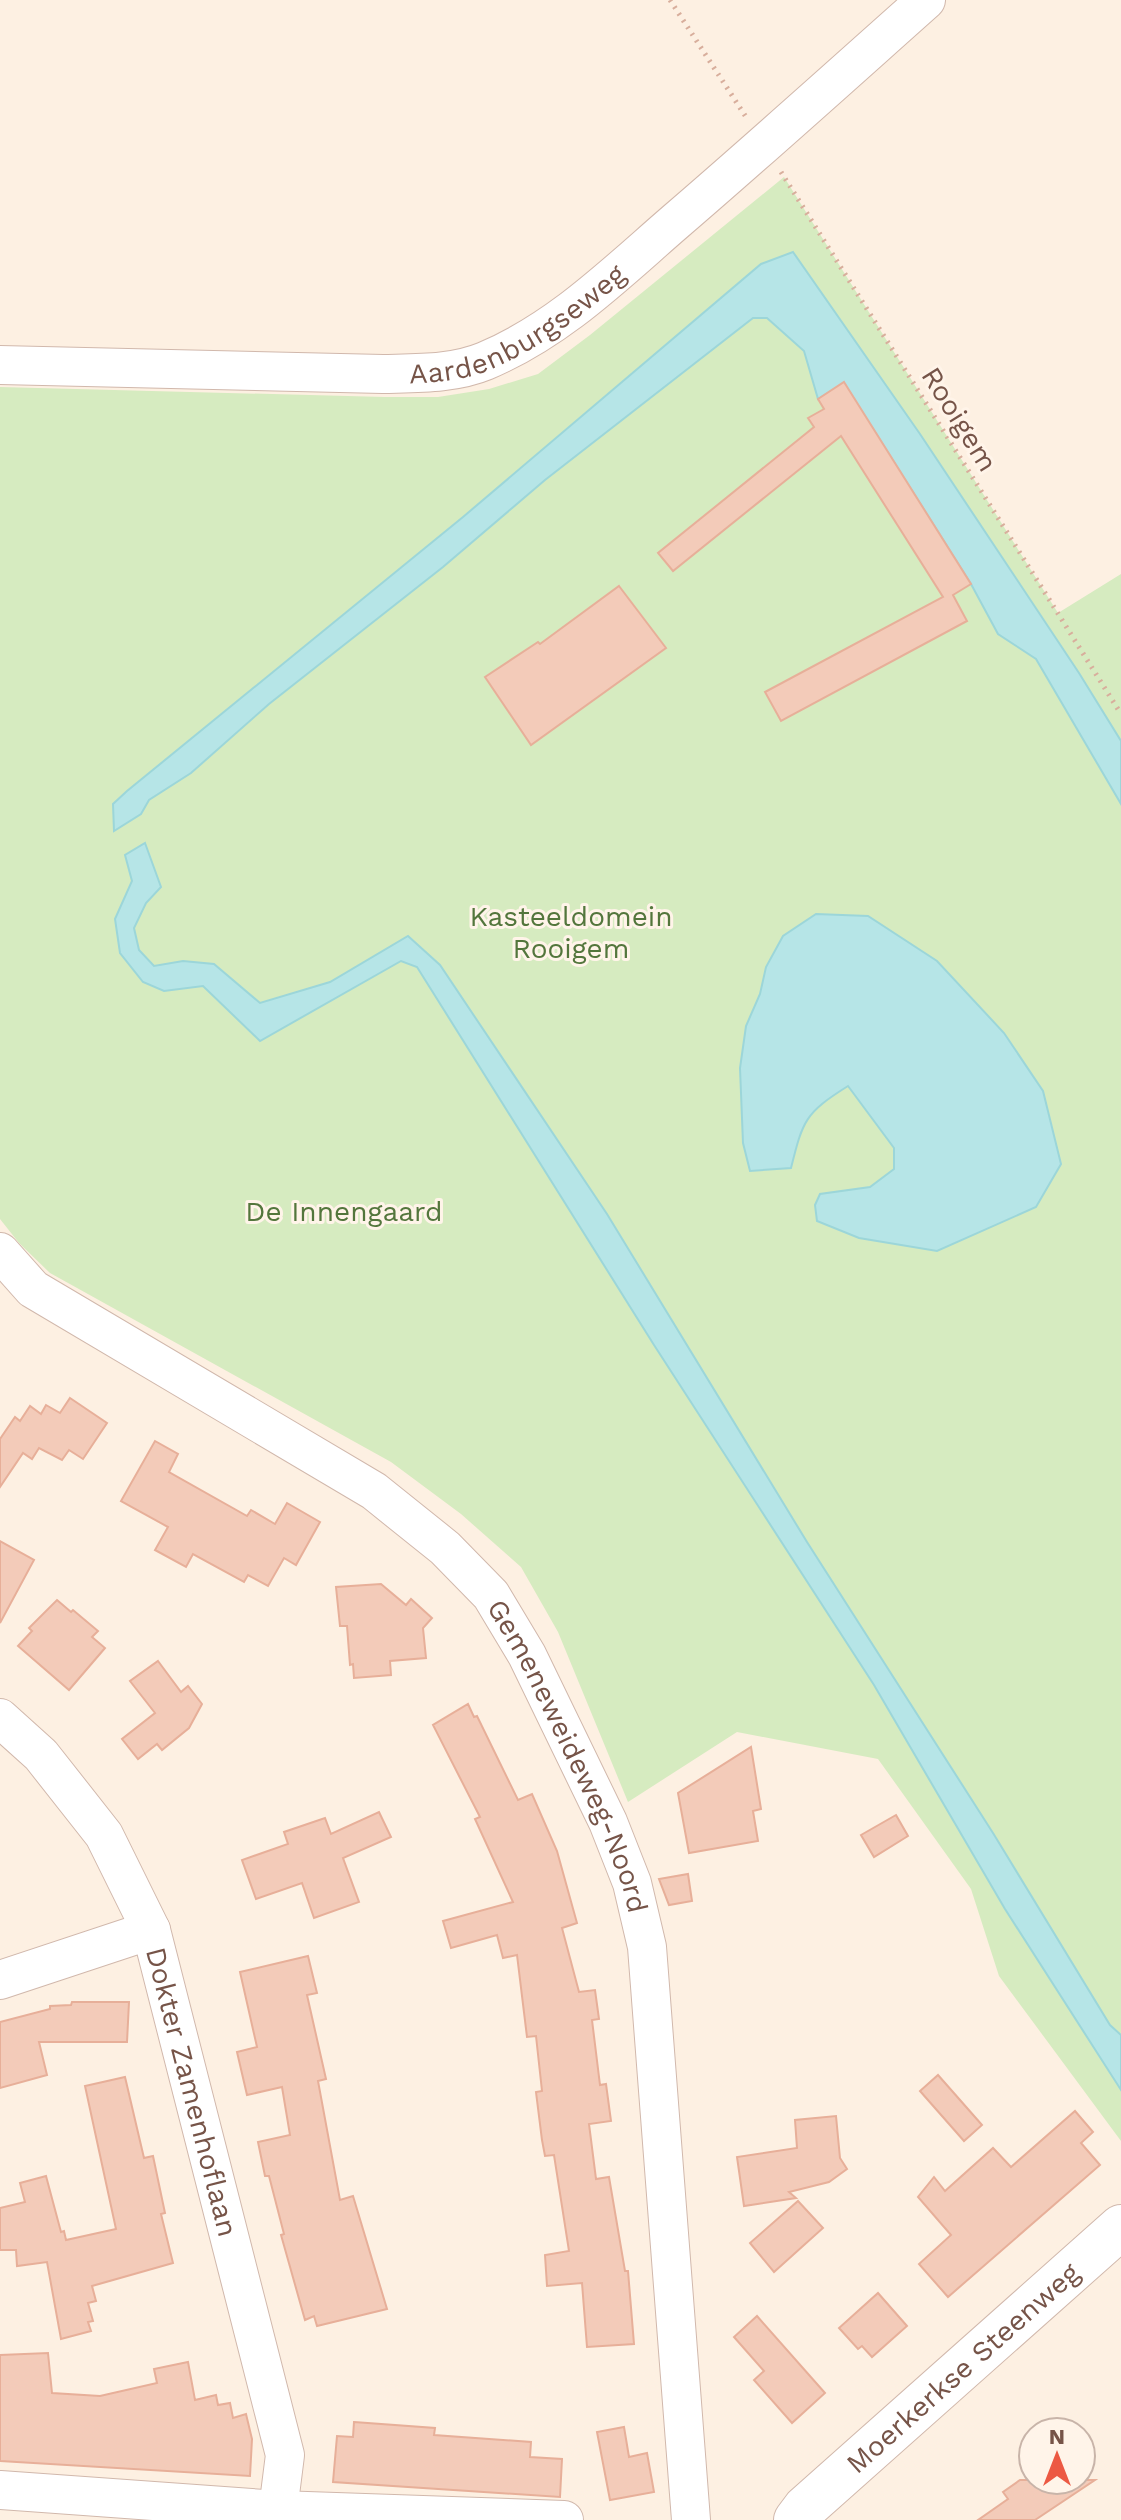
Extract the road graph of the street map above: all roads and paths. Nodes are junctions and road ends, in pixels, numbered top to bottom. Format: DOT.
graph roads {
  1 [pos="670,0"];
  2 [pos="926,0"];
  3 [pos="764,145"];
  4 [pos="0,365"];
  5 [pos="1121,714"];
  6 [pos="0,1252"];
  7 [pos="0,1718"];
  8 [pos="151,1930"];
  9 [pos="0,1980"];
  10 [pos="1121,2227"];
  11 [pos="0,2490"];
  12 [pos="278,2510"];
  13 [pos="793,2516"];
  14 [pos="564,2520"];
  15 [pos="691,2520"];
  1 -- 3 [label="path, Rooigem"];
  2 -- 3 [label="street, Aardenburgseweg"];
  3 -- 4 [label="street, Aardenburgseweg"];
  3 -- 5 [label="path, Rooigem"];
  6 -- 15 [label="street, Gemeneweideweg-Noord"];
  7 -- 8 [label="street, Dokter Zamenhoflaan"];
  8 -- 9 [label="street"];
  8 -- 12 [label="street, Dokter Zamenhoflaan"];
  10 -- 13 [label="street, Moerkerkse Steenweg"];
  11 -- 12 [label="street"];
  12 -- 14 [label="street"];
}
